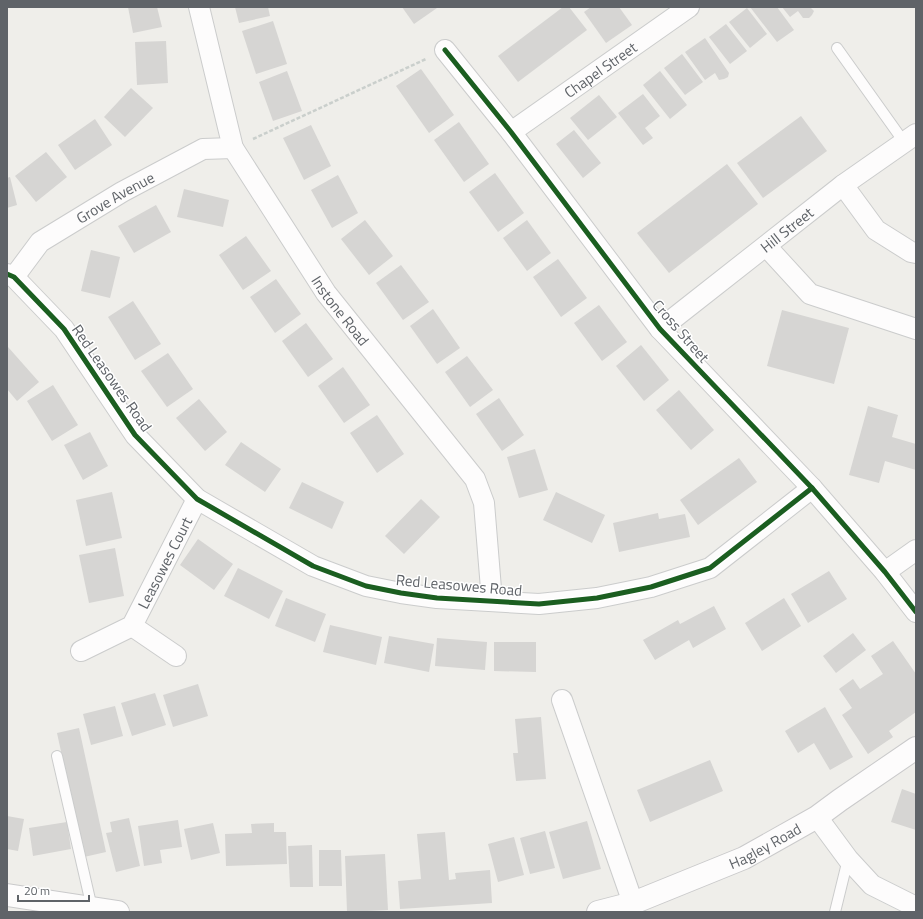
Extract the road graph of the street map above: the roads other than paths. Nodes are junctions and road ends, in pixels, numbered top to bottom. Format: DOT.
graph roads {
  1 [pos="199,7"];
  2 [pos="689,7"];
  3 [pos="837,48"];
  4 [pos="445,50"];
  5 [pos="512,132"];
  6 [pos="910,138"];
  7 [pos="234,148"];
  8 [pos="843,185"];
  9 [pos="766,246"];
  10 [pos="916,253"];
  11 [pos="10,275"];
  12 [pos="660,329"];
  13 [pos="916,329"];
  14 [pos="812,488"];
  15 [pos="197,499"];
  16 [pos="916,550"];
  17 [pos="885,572"];
  18 [pos="492,601"];
  19 [pos="916,612"];
  20 [pos="132,626"];
  21 [pos="81,651"];
  22 [pos="176,656"];
  23 [pos="562,700"];
  24 [pos="916,748"];
  25 [pos="57,756"];
  26 [pos="817,817"];
  27 [pos="848,859"];
  28 [pos="7,895"];
  29 [pos="633,903"];
  30 [pos="916,907"];
  31 [pos="92,908"];
  32 [pos="118,912"];
  33 [pos="598,912"];
  34 [pos="835,912"];
  1 -- 7 [label="street, Instone Road"];
  2 -- 5 [label="street, Chapel Street"];
  3 -- 6 [label="lane"];
  4 -- 5 [label="street, Cross Street"];
  5 -- 12 [label="street, Cross Street"];
  6 -- 8 [label="street, Hill Street"];
  7 -- 11 [label="street, Grove Avenue"];
  7 -- 18 [label="street, Instone Road"];
  8 -- 9 [label="street, Hill Street"];
  8 -- 10 [label="street"];
  9 -- 12 [label="street, Hill Street"];
  9 -- 13 [label="street"];
  11 -- 15 [label="street, Red Leasowes Road"];
  12 -- 14 [label="street, Cross Street"];
  14 -- 17 [label="street, Cross Street"];
  14 -- 18 [label="street, Red Leasowes Road"];
  15 -- 18 [label="street, Red Leasowes Road"];
  15 -- 20 [label="street, Leasowes Court"];
  16 -- 17 [label="street"];
  17 -- 19 [label="street, Cross Street"];
  20 -- 21 [label="street, Leasowes Court"];
  20 -- 22 [label="street, Leasowes Court"];
  23 -- 29 [label="street"];
  24 -- 26 [label="main road, Hagley Road"];
  25 -- 31 [label="lane"];
  26 -- 27 [label="street"];
  26 -- 29 [label="main road, Hagley Road"];
  27 -- 30 [label="street"];
  27 -- 34 [label="lane"];
  28 -- 31 [label="main road"];
  29 -- 33 [label="main road, Hagley Road"];
  31 -- 32 [label="main road"];
}
